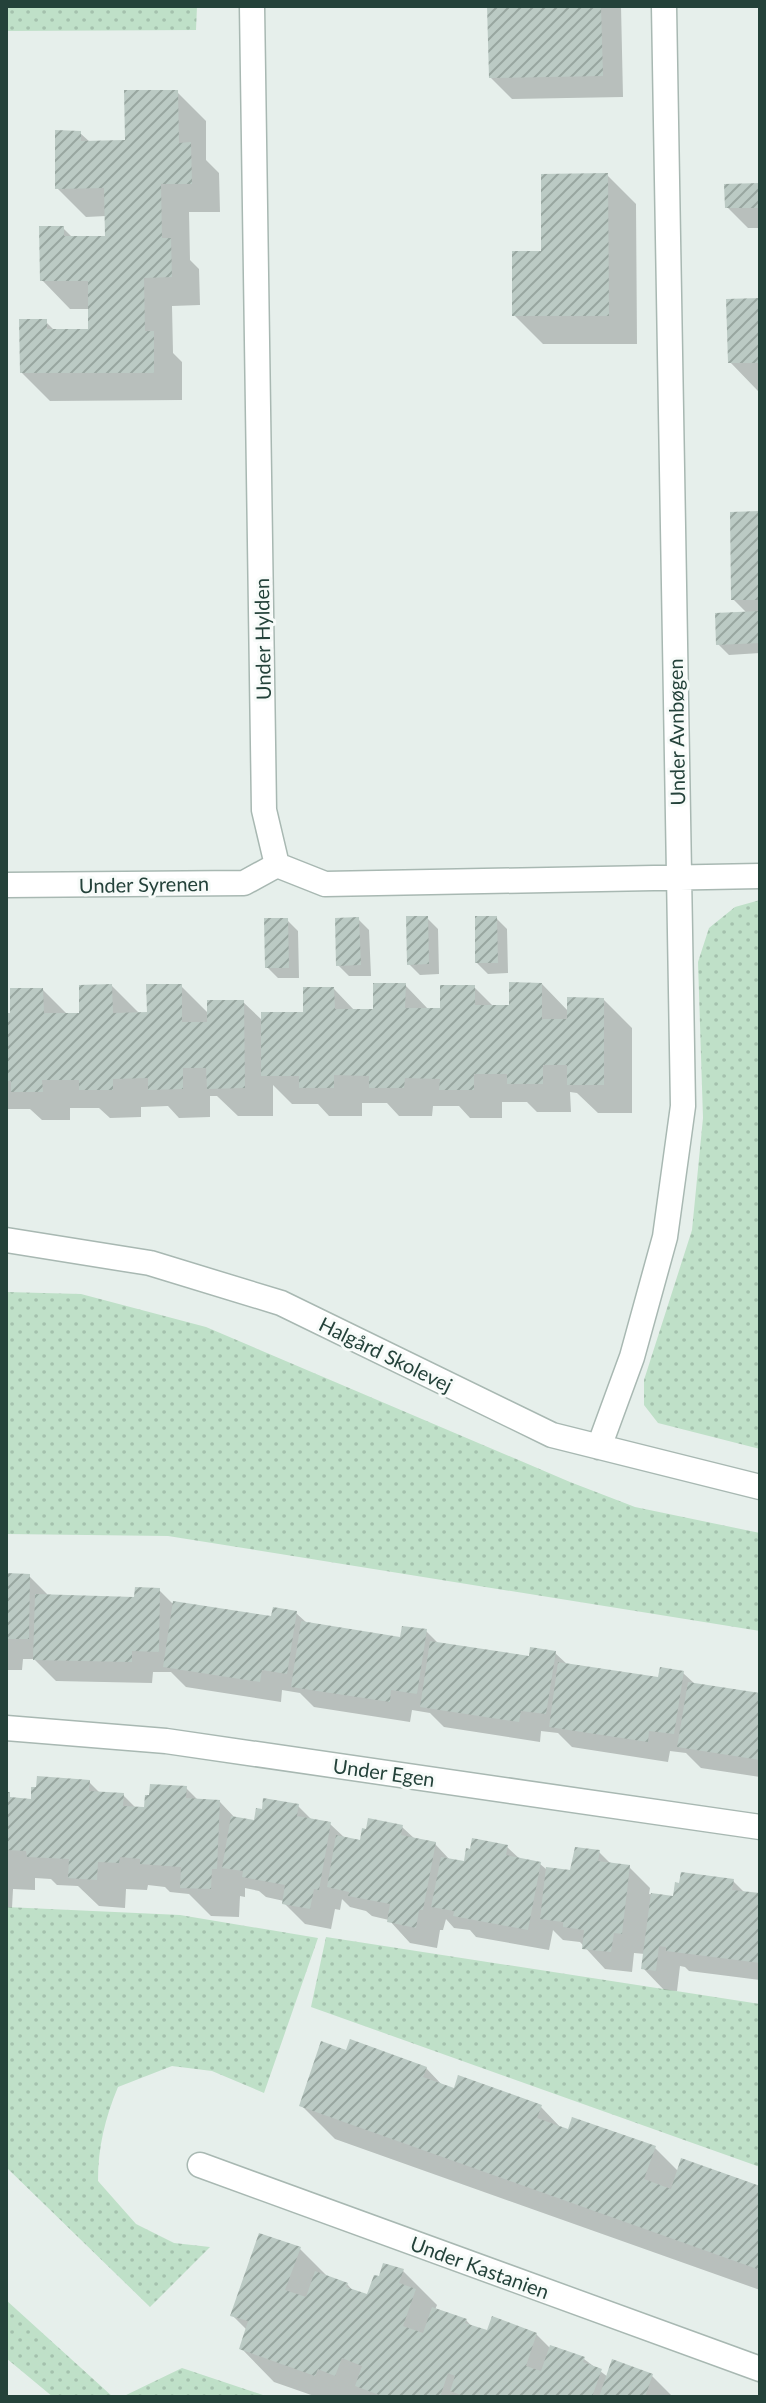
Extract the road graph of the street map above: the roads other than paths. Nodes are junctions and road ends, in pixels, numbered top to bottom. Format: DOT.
graph roads {
  1 [pos="252,6"];
  2 [pos="664,6"];
  3 [pos="277,865"];
  4 [pos="760,876"];
  5 [pos="679,877"];
  6 [pos="6,885"];
  7 [pos="6,1240"];
  8 [pos="599,1447"];
  9 [pos="760,1487"];
  10 [pos="6,1728"];
  11 [pos="760,1827"];
  12 [pos="200,2165"];
  13 [pos="760,2369"];
  1 -- 3 [label="street, Under Hylden"];
  2 -- 5 [label="street, Under Avnbøgen"];
  3 -- 5 [label="street"];
  3 -- 6 [label="street, Under Syrenen"];
  4 -- 5 [label="street"];
  5 -- 8 [label="street, Under Avnbøgen"];
  7 -- 8 [label="street, Halgård Skolevej"];
  8 -- 9 [label="street, Halgård Skolevej"];
  10 -- 11 [label="street, Under Egen"];
  12 -- 13 [label="street, Under Kastanien"];
}
